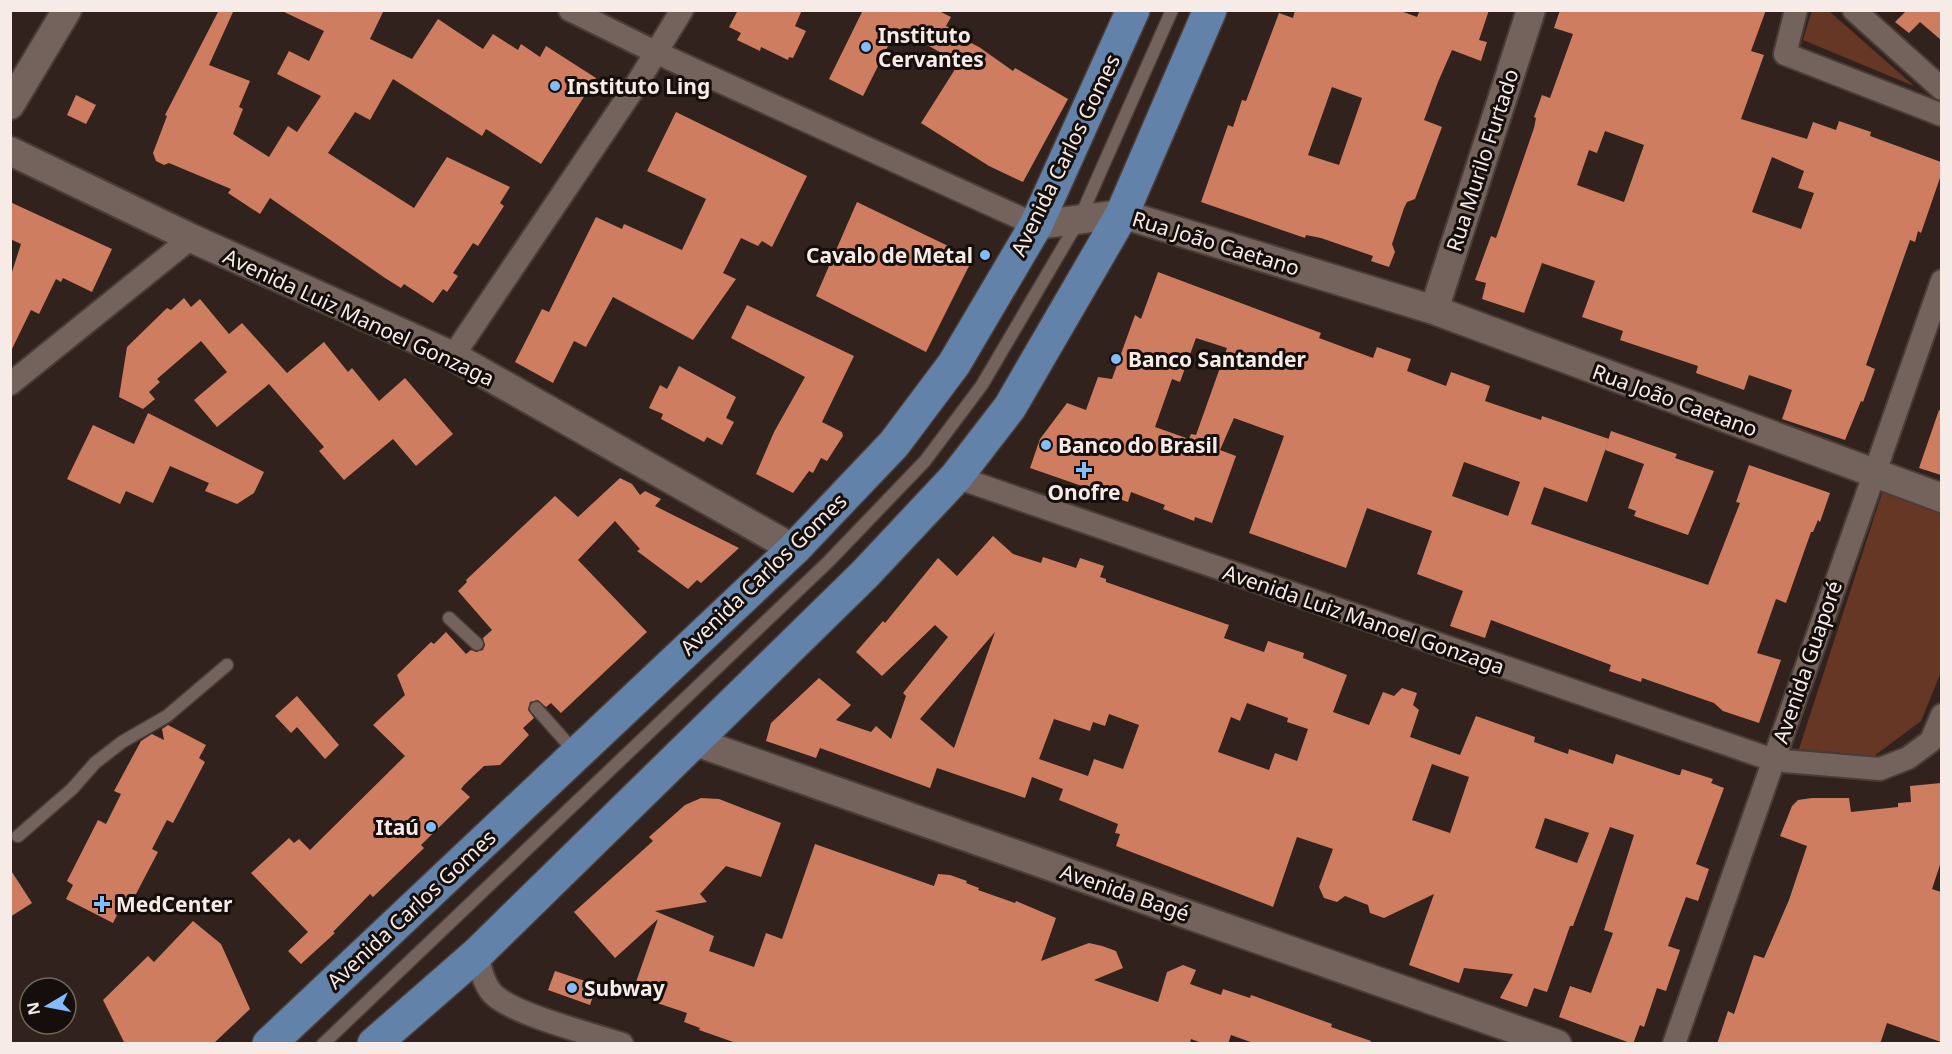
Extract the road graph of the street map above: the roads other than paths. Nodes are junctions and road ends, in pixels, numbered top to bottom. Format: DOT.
graph roads {
  1 [pos="67,10"];
  2 [pos="570,10"];
  3 [pos="682,10"];
  4 [pos="1133,10"];
  5 [pos="1210,10"];
  6 [pos="1531,10"];
  7 [pos="1796,10"];
  8 [pos="1854,10"];
  9 [pos="1172,11"];
  10 [pos="655,52"];
  11 [pos="1941,88"];
  12 [pos="10,105"];
  13 [pos="1941,115"];
  14 [pos="10,151"];
  15 [pos="1122,214"];
  16 [pos="1079,220"];
  17 [pos="1036,225"];
  18 [pos="191,238"];
  19 [pos="1941,281"];
  20 [pos="1434,310"];
  21 [pos="453,356"];
  22 [pos="10,384"];
  23 [pos="1874,474"];
  24 [pos="956,477"];
  25 [pos="1941,498"];
  26 [pos="794,549"];
  27 [pos="449,618"];
  28 [pos="477,645"];
  29 [pos="228,665"];
  30 [pos="536,708"];
  31 [pos="1941,715"];
  32 [pos="693,741"];
  33 [pos="577,753"];
  34 [pos="1773,760"];
  35 [pos="18,836"];
  36 [pos="477,954"];
  37 [pos="269,1044"];
  38 [pos="323,1044"];
  39 [pos="374,1044"];
  40 [pos="622,1044"];
  41 [pos="1557,1044"];
  42 [pos="1674,1044"];
  1 -- 12 [label="street"];
  2 -- 10 [label="street"];
  3 -- 10 [label="street"];
  4 -- 17 [label="main road, Avenida Carlos Gomes"];
  5 -- 15 [label="main road"];
  6 -- 20 [label="street, Rua Murilo Furtado"];
  7 -- 13 [label="street"];
  8 -- 11 [label="street"];
  9 -- 16 [label="lane"];
  10 -- 17 [label="street"];
  10 -- 21 [label="street"];
  14 -- 18 [label="street, Avenida Luiz Manoel Gonzaga"];
  15 -- 16 [label="street, Rua João Caetano"];
  15 -- 20 [label="street, Rua João Caetano"];
  15 -- 24 [label="main road"];
  16 -- 17 [label="street, Rua João Caetano"];
  16 -- 38 [label="lane"];
  17 -- 26 [label="main road, Avenida Carlos Gomes"];
  18 -- 21 [label="street, Avenida Luiz Manoel Gonzaga"];
  18 -- 22 [label="street"];
  19 -- 23 [label="street, Avenida Guaporé"];
  20 -- 23 [label="street, Rua João Caetano"];
  21 -- 26 [label="street, Avenida Luiz Manoel Gonzaga"];
  23 -- 25 [label="street, Rua João Caetano"];
  23 -- 34 [label="street, Avenida Guaporé"];
  24 -- 32 [label="main road"];
  24 -- 34 [label="street, Avenida Luiz Manoel Gonzaga"];
  26 -- 33 [label="main road, Avenida Carlos Gomes"];
  27 -- 28 [label="lane"];
  29 -- 35 [label="lane"];
  30 -- 33 [label="lane"];
  31 -- 34 [label="street, Avenida Luiz Manoel Gonzaga"];
  32 -- 36 [label="main road"];
  32 -- 41 [label="street, Avenida Bagé"];
  33 -- 37 [label="main road, Avenida Carlos Gomes"];
  34 -- 42 [label="street, Avenida Guaporé"];
  36 -- 39 [label="main road"];
  36 -- 40 [label="street"];
}
